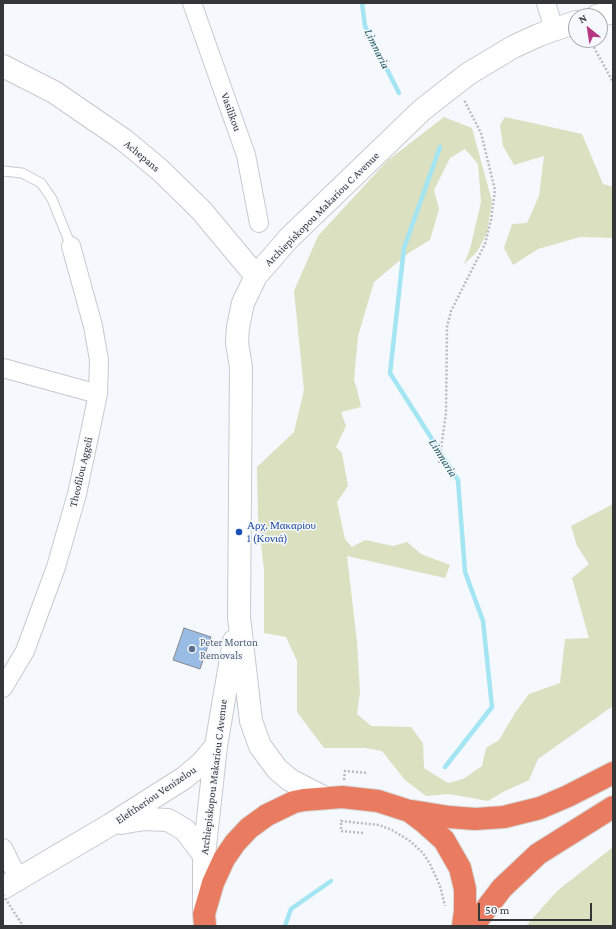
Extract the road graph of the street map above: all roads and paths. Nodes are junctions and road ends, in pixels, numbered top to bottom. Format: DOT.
graph roads {
  1 [pos="192,3"];
  2 [pos="546,3"];
  3 [pos="568,25"];
  4 [pos="554,29"];
  5 [pos="594,48"];
  6 [pos="3,66"];
  7 [pos="613,82"];
  8 [pos="456,83"];
  9 [pos="3,171"];
  10 [pos="259,223"];
  11 [pos="71,246"];
  12 [pos="256,276"];
  13 [pos="3,368"];
  14 [pos="98,394"];
  15 [pos="439,463"];
  16 [pos="239,617"];
  17 [pos="3,688"];
  18 [pos="216,746"];
  19 [pos="368,773"];
  20 [pos="613,773"];
  21 [pos="344,783"];
  22 [pos="325,798"];
  23 [pos="613,807"];
  24 [pos="409,811"];
  25 [pos="110,825"];
  26 [pos="363,833"];
  27 [pos="3,848"];
  28 [pos="204,855"];
  29 [pos="10,890"];
  30 [pos="3,894"];
  31 [pos="3,907"];
  32 [pos="445,912"];
  33 [pos="204,920"];
  34 [pos="23,926"];
  35 [pos="463,926"];
  36 [pos="473,926"];
  1 -- 10 [label="street, Vasilikou"];
  2 -- 4 [label="street"];
  3 -- 4 [label="main road, Archiepiskopou Makariou C Avenue"];
  4 -- 8 [label="main road, Archiepiskopou Makariou C Avenue"];
  5 -- 7 [label="path"];
  6 -- 12 [label="main road, Achepans"];
  8 -- 12 [label="main road, Archiepiskopou Makariou C Avenue"];
  8 -- 15 [label="path"];
  9 -- 11 [label="lane"];
  11 -- 14 [label="street, Theofilou Aggeli"];
  12 -- 16 [label="main road, Archiepiskopou Makariou C Avenue"];
  13 -- 14 [label="street"];
  14 -- 17 [label="street, Theofilou Aggeli"];
  16 -- 18 [label="main road, Archiepiskopou Makariou C Avenue"];
  16 -- 22 [label="main road, Archiepiskopou Makariou C Avenue"];
  18 -- 25 [label="main road, Eleftheriou Venizelou"];
  18 -- 28 [label="main road, Archiepiskopou Makariou C Avenue"];
  19 -- 21 [label="path"];
  20 -- 24 [label="highway"];
  22 -- 24 [label="highway"];
  22 -- 33 [label="highway"];
  23 -- 36 [label="highway"];
  24 -- 35 [label="highway"];
  25 -- 28 [label="main road, Eleftheriou Venizelou"];
  25 -- 29 [label="main road, Eleftheriou Venizelou"];
  26 -- 32 [label="path"];
  27 -- 29 [label="street"];
  28 -- 33 [label="main road, Archiepiskopou Makariou C Avenue"];
  29 -- 31 [label="path"];
  30 -- 34 [label="path, bridge"];
}
